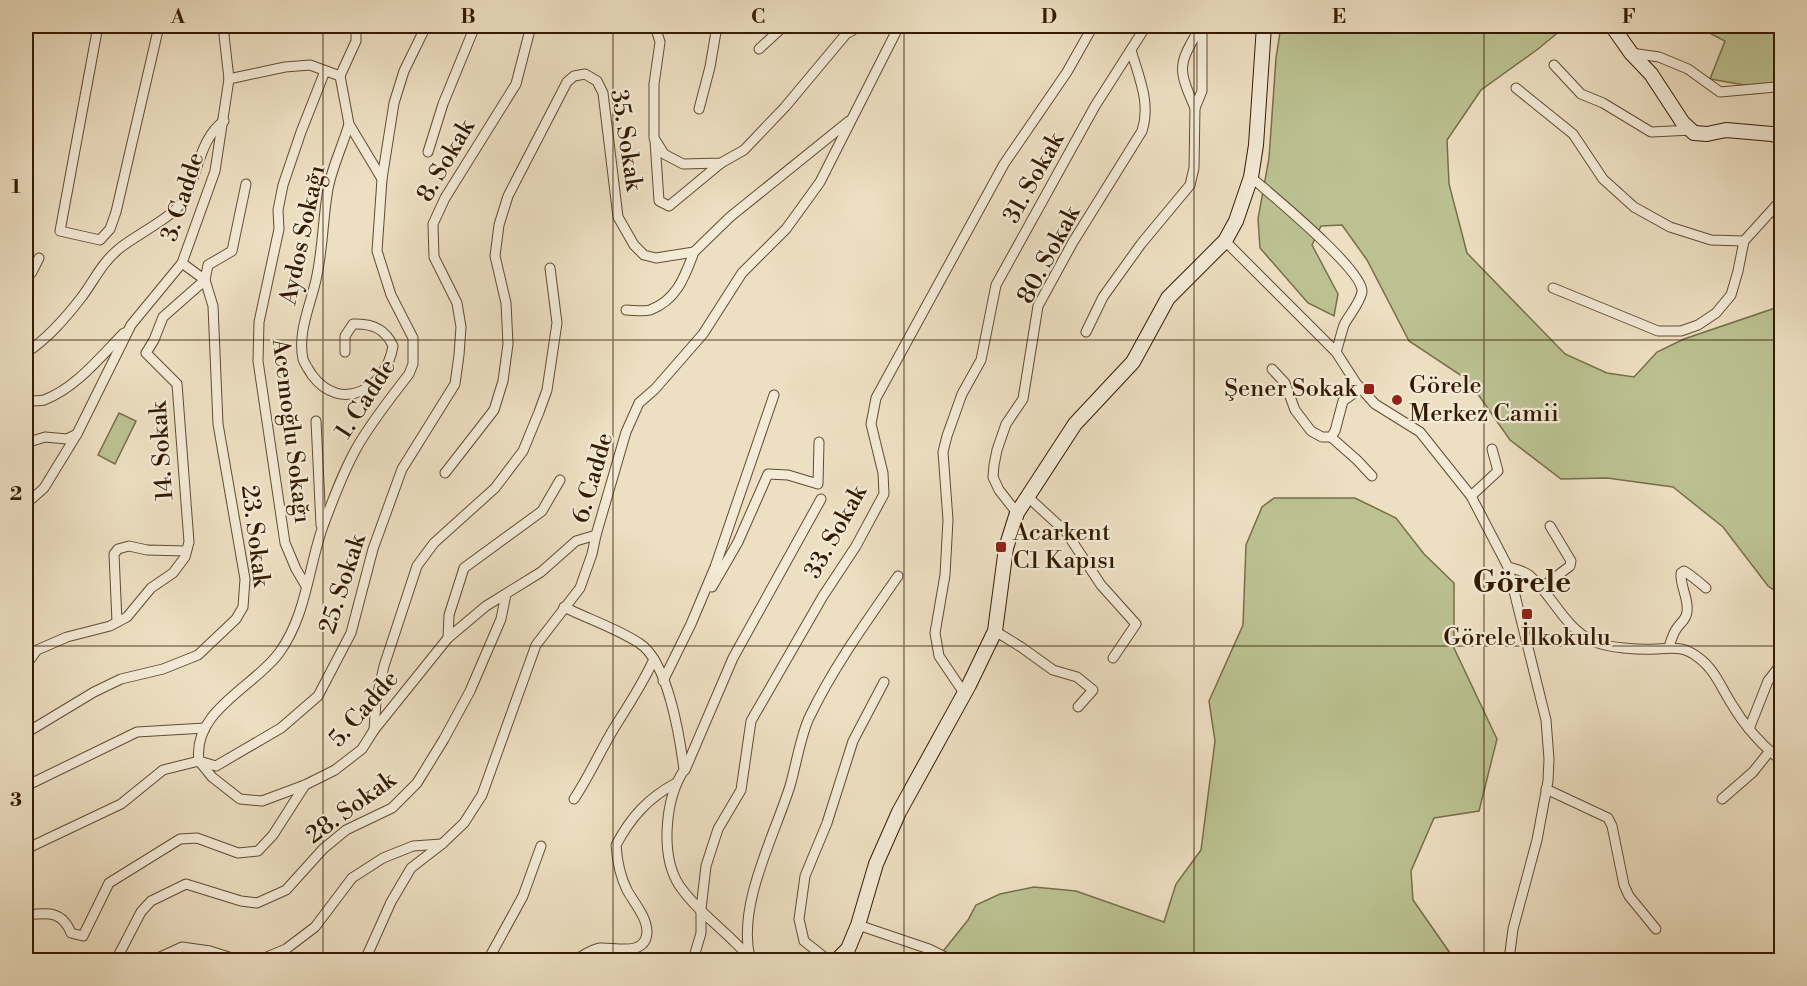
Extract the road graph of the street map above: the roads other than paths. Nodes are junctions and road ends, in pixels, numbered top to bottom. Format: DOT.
graph roads {
  1 [pos="29,26"];
  2 [pos="98,26"];
  3 [pos="159,26"];
  4 [pos="226,26"];
  5 [pos="351,26"];
  6 [pos="426,26"];
  7 [pos="475,26"];
  8 [pos="531,26"];
  9 [pos="655,26"];
  10 [pos="717,26"];
  11 [pos="784,26"];
  12 [pos="860,26"];
  13 [pos="899,26"];
  14 [pos="1093,26"];
  15 [pos="1146,26"];
  16 [pos="1202,26"];
  17 [pos="1264,26"];
  18 [pos="1612,26"];
  19 [pos="759,49"];
  20 [pos="1131,50"];
  21 [pos="1631,53"];
  22 [pos="26,57"];
  23 [pos="1554,64"];
  24 [pos="325,71"];
  25 [pos="340,76"];
  26 [pos="229,80"];
  27 [pos="1776,87"];
  28 [pos="1516,88"];
  29 [pos="1195,108"];
  30 [pos="699,109"];
  31 [pos="853,118"];
  32 [pos="224,121"];
  33 [pos="350,124"];
  34 [pos="1692,130"];
  35 [pos="1782,137"];
  36 [pos="654,138"];
  37 [pos="428,152"];
  38 [pos="721,163"];
  39 [pos="1251,177"];
  40 [pos="381,179"];
  41 [pos="246,184"];
  42 [pos="1782,199"];
  43 [pos="1225,241"];
  44 [pos="1744,241"];
  45 [pos="694,252"];
  46 [pos="39,258"];
  47 [pos="182,263"];
  48 [pos="550,268"];
  49 [pos="26,279"];
  50 [pos="205,280"];
  51 [pos="1553,288"];
  52 [pos="626,310"];
  53 [pos="131,325"];
  54 [pos="1086,332"];
  55 [pos="26,352"];
  56 [pos="345,352"];
  57 [pos="1336,352"];
  58 [pos="459,355"];
  59 [pos="1272,369"];
  60 [pos="1361,388"];
  61 [pos="774,395"];
  62 [pos="26,401"];
  63 [pos="316,422"];
  64 [pos="77,434"];
  65 [pos="1331,437"];
  66 [pos="819,442"];
  67 [pos="26,443"];
  68 [pos="1492,449"];
  69 [pos="445,473"];
  70 [pos="1372,476"];
  71 [pos="560,480"];
  72 [pos="1471,496"];
  73 [pos="1028,497"];
  74 [pos="821,499"];
  75 [pos="26,504"];
  76 [pos="1017,513"];
  77 [pos="1550,526"];
  78 [pos="322,531"];
  79 [pos="596,535"];
  80 [pos="186,551"];
  81 [pos="1508,567"];
  82 [pos="898,576"];
  83 [pos="306,586"];
  84 [pos="1541,588"];
  85 [pos="1706,588"];
  86 [pos="506,594"];
  87 [pos="564,607"];
  88 [pos="117,622"];
  89 [pos="691,624"];
  90 [pos="995,631"];
  91 [pos="448,638"];
  92 [pos="1669,647"];
  93 [pos="1113,658"];
  94 [pos="654,659"];
  95 [pos="1782,663"];
  96 [pos="26,665"];
  97 [pos="663,681"];
  98 [pos="884,682"];
  99 [pos="964,693"];
  100 [pos="1078,707"];
  101 [pos="204,728"];
  102 [pos="1749,729"];
  103 [pos="374,730"];
  104 [pos="26,733"];
  105 [pos="1769,752"];
  106 [pos="199,761"];
  107 [pos="1782,761"];
  108 [pos="684,770"];
  109 [pos="676,783"];
  110 [pos="305,785"];
  111 [pos="26,786"];
  112 [pos="1546,789"];
  113 [pos="574,799"];
  114 [pos="1722,800"];
  115 [pos="442,844"];
  116 [pos="541,846"];
  117 [pos="26,849"];
  118 [pos="700,909"];
  119 [pos="26,915"];
  120 [pos="858,925"];
  121 [pos="1656,929"];
  122 [pos="752,959"];
  123 [pos="116,960"];
  124 [pos="159,960"];
  125 [pos="238,960"];
  126 [pos="252,960"];
  127 [pos="365,960"];
  128 [pos="488,960"];
  129 [pos="575,960"];
  130 [pos="693,960"];
  131 [pos="828,960"];
  132 [pos="837,960"];
  133 [pos="951,960"];
  134 [pos="1509,960"];
  1 -- 22 [label="street"];
  2 -- 3 [label="street"];
  4 -- 26 [label="street, 3. Cadde"];
  5 -- 25 [label="street"];
  6 -- 40 [label="street, 1. Cadde"];
  7 -- 37 [label="street"];
  8 -- 58 [label="street, 8. Sokak"];
  9 -- 36 [label="street"];
  10 -- 30 [label="street"];
  11 -- 19 [label="street"];
  12 -- 38 [label="street"];
  13 -- 31 [label="street, 6. Cadde"];
  14 -- 118 [label="street, 33. Sokak"];
  15 -- 20 [label="street, 31. Sokak"];
  16 -- 29 [label="street"];
  16 -- 29 [label="street"];
  17 -- 39 [label="main road"];
  18 -- 21 [label="main road"];
  20 -- 76 [label="street, 80. Sokak"];
  20 -- 99 [label="street, 31. Sokak"];
  21 -- 27 [label="street"];
  21 -- 34 [label="main road"];
  23 -- 34 [label="street"];
  24 -- 25 [label="street"];
  24 -- 26 [label="street"];
  24 -- 83 [label="street, Acemoğlu Sokağı"];
  25 -- 33 [label="street"];
  26 -- 32 [label="street, 3. Cadde"];
  28 -- 44 [label="street"];
  29 -- 54 [label="street"];
  31 -- 45 [label="street"];
  31 -- 79 [label="street, 6. Cadde"];
  32 -- 47 [label="street, 3. Cadde"];
  32 -- 55 [label="street"];
  33 -- 40 [label="street"];
  33 -- 56 [label="street, Aydos Sokağı"];
  34 -- 35 [label="main road"];
  36 -- 38 [label="street"];
  36 -- 38 [label="street"];
  39 -- 43 [label="main road"];
  39 -- 57 [label="street"];
  40 -- 78 [label="street, 1. Cadde"];
  41 -- 50 [label="street, 14. Sokak"];
  42 -- 44 [label="street"];
  43 -- 57 [label="street"];
  43 -- 73 [label="main road"];
  44 -- 51 [label="street"];
  45 -- 52 [label="street"];
  45 -- 69 [label="street, 35. Sokak"];
  46 -- 49 [label="street"];
  47 -- 50 [label="street"];
  47 -- 53 [label="street, 3. Cadde"];
  48 -- 103 [label="street"];
  50 -- 80 [label="street, 14. Sokak"];
  50 -- 104 [label="street, 23. Sokak"];
  53 -- 62 [label="street"];
  53 -- 64 [label="street, 3. Cadde"];
  57 -- 60 [label="street"];
  58 -- 106 [label="street, 25. Sokak"];
  59 -- 65 [label="street"];
  60 -- 65 [label="street"];
  60 -- 72 [label="street"];
  61 -- 89 [label="street"];
  63 -- 78 [label="street"];
  64 -- 67 [label="street"];
  64 -- 75 [label="street, 3. Cadde"];
  65 -- 70 [label="street"];
  66 -- 89 [label="street"];
  68 -- 72 [label="street"];
  71 -- 91 [label="street"];
  72 -- 81 [label="street"];
  73 -- 76 [label="main road"];
  73 -- 93 [label="street"];
  74 -- 108 [label="street"];
  76 -- 90 [label="main road"];
  77 -- 84 [label="street"];
  78 -- 83 [label="street, 1. Cadde"];
  79 -- 86 [label="street, 5. Cadde"];
  79 -- 87 [label="street, 6. Cadde"];
  80 -- 88 [label="street"];
  80 -- 88 [label="street"];
  81 -- 84 [label="street"];
  81 -- 112 [label="street"];
  82 -- 122 [label="street"];
  83 -- 101 [label="street, 1. Cadde"];
  84 -- 92 [label="street"];
  85 -- 92 [label="street"];
  86 -- 91 [label="street, 5. Cadde"];
  86 -- 123 [label="street, 28. Sokak"];
  87 -- 94 [label="street"];
  87 -- 115 [label="street, 6. Cadde"];
  88 -- 96 [label="street"];
  89 -- 97 [label="street"];
  90 -- 99 [label="main road"];
  90 -- 100 [label="street"];
  91 -- 103 [label="street, 5. Cadde"];
  92 -- 102 [label="street"];
  94 -- 97 [label="street"];
  94 -- 113 [label="street"];
  95 -- 102 [label="street"];
  97 -- 108 [label="street"];
  98 -- 131 [label="street"];
  99 -- 120 [label="main road"];
  101 -- 106 [label="street, 1. Cadde"];
  101 -- 111 [label="street"];
  102 -- 105 [label="street"];
  103 -- 110 [label="street, 5. Cadde"];
  105 -- 107 [label="street"];
  105 -- 114 [label="street"];
  106 -- 110 [label="street, 5. Cadde"];
  106 -- 117 [label="street, 25. Sokak"];
  108 -- 109 [label="street"];
  109 -- 118 [label="street"];
  109 -- 129 [label="street"];
  110 -- 119 [label="street"];
  112 -- 121 [label="street"];
  112 -- 134 [label="street"];
  115 -- 126 [label="street"];
  115 -- 127 [label="street, 6. Cadde"];
  116 -- 128 [label="street"];
  118 -- 122 [label="street"];
  118 -- 130 [label="street, 33. Sokak"];
  120 -- 132 [label="main road"];
  120 -- 133 [label="street"];
  124 -- 125 [label="street"];
}
